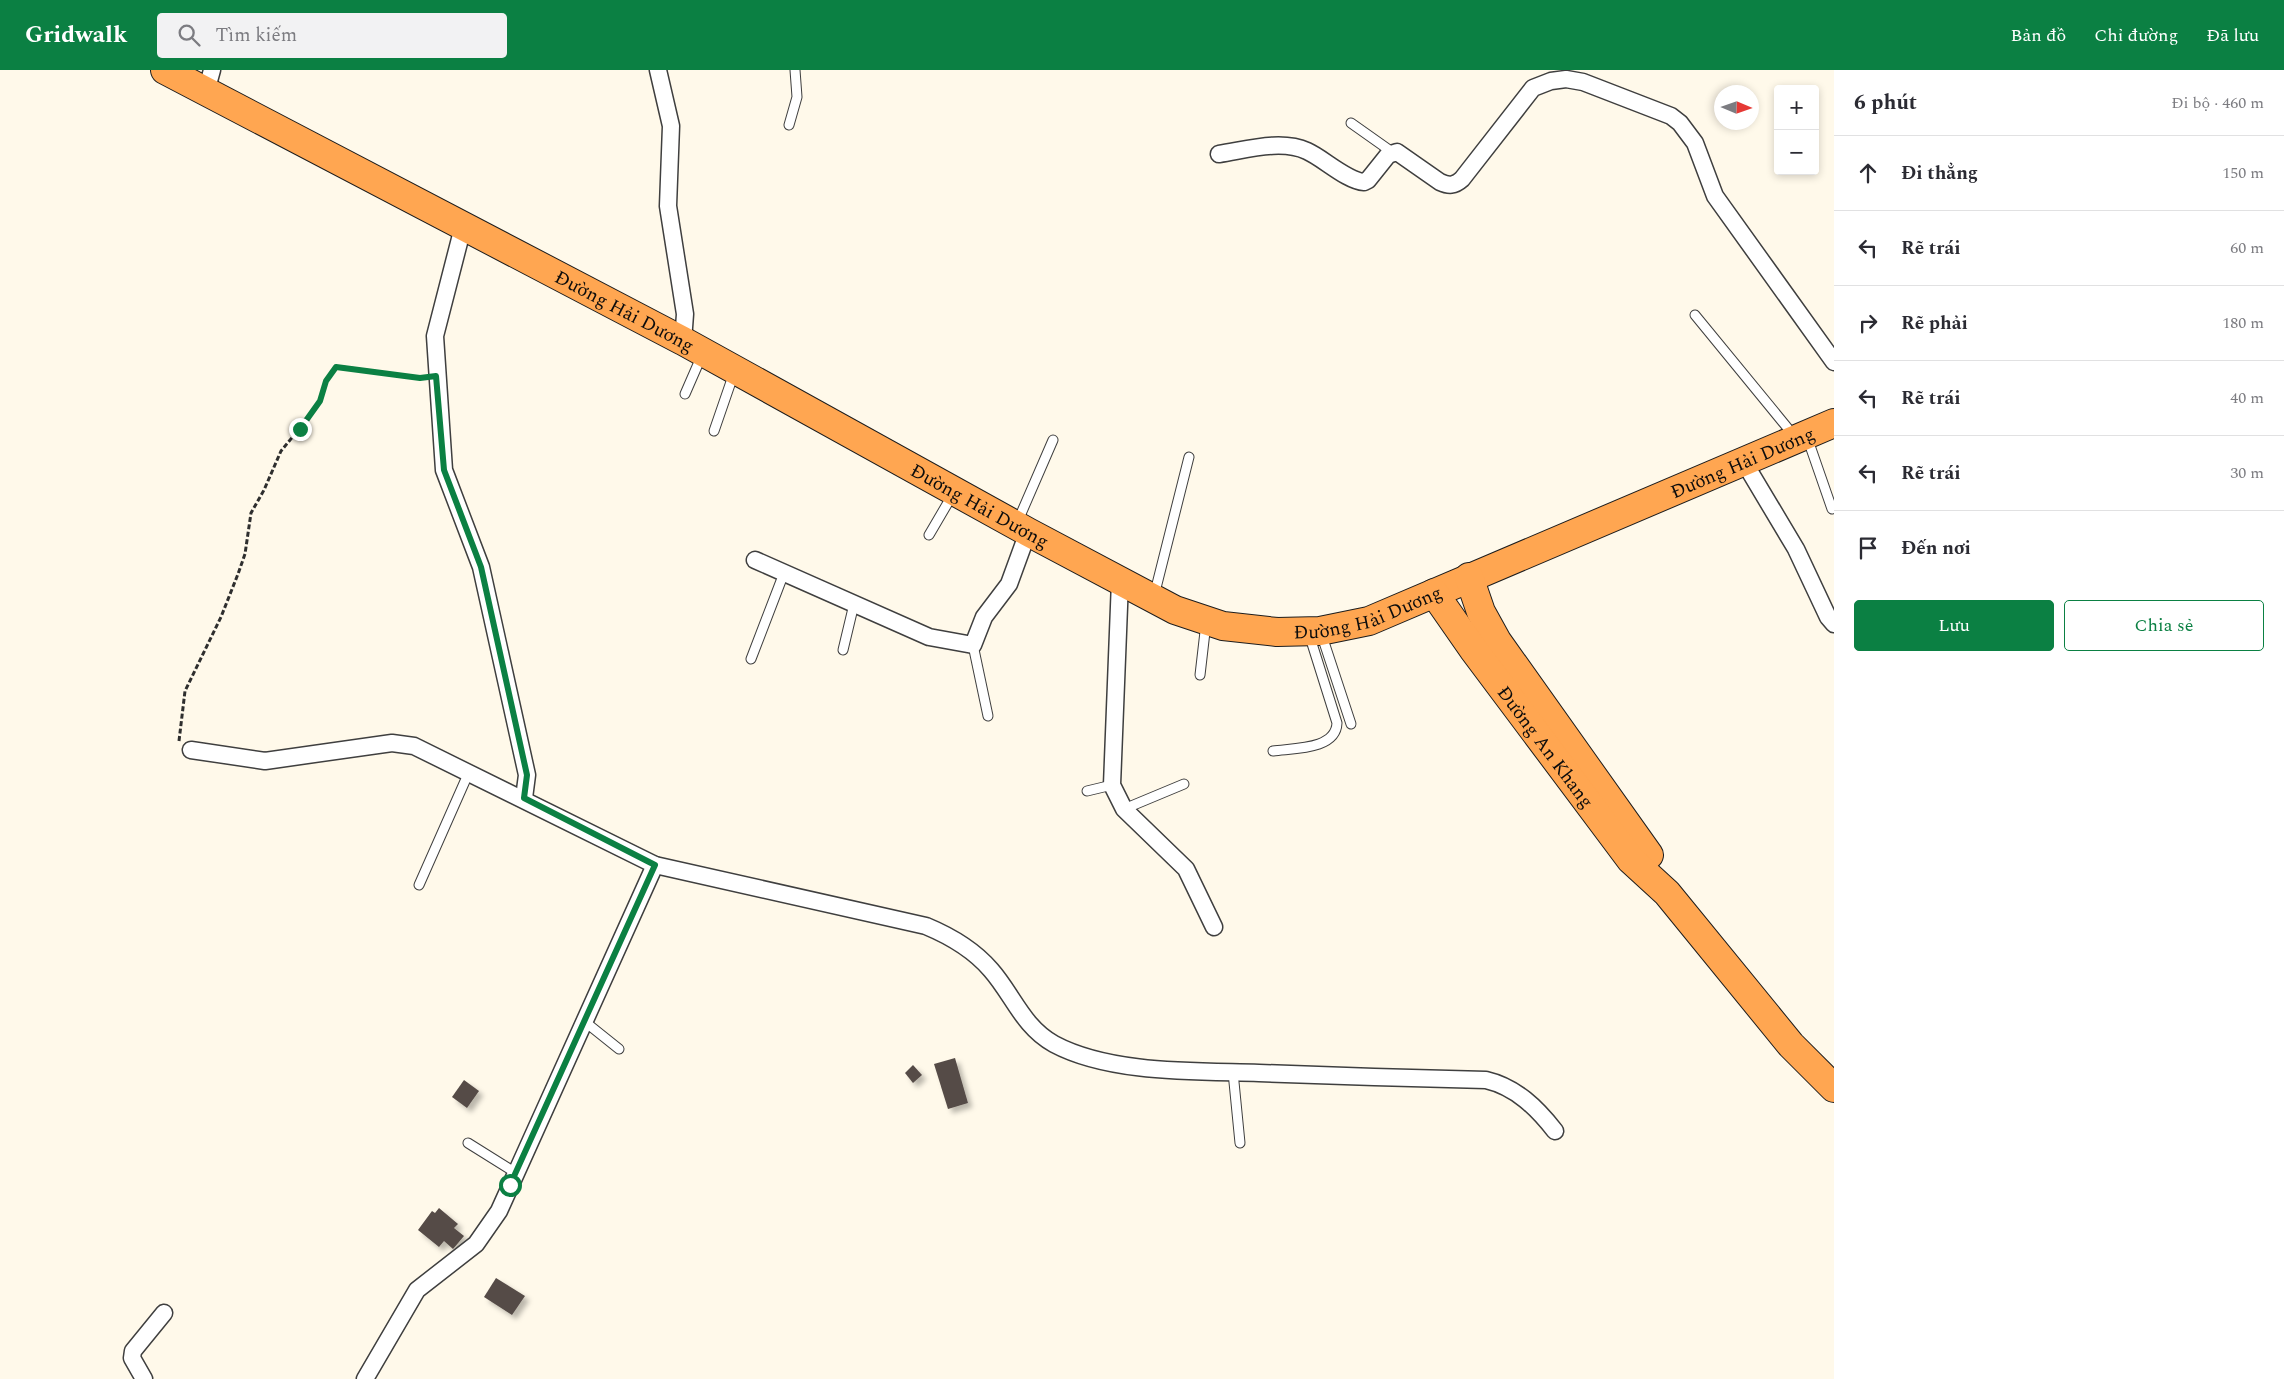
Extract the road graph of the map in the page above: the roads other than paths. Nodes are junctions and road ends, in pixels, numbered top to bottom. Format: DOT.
graph roads {
  1 [pos="165,70"];
  2 [pos="658,70"];
  3 [pos="795,70"];
  4 [pos="1585,76"];
  5 [pos="209,81"];
  6 [pos="1352,123"];
  7 [pos="789,125"];
  8 [pos="1392,152"];
  9 [pos="1219,154"];
  10 [pos="463,227"];
  11 [pos="1694,315"];
  12 [pos="693,347"];
  13 [pos="1834,362"];
  14 [pos="735,370"];
  15 [pos="685,394"];
  16 [pos="1834,422"];
  17 [pos="714,431"];
  18 [pos="1802,437"];
  19 [pos="1053,440"];
  20 [pos="1189,456"];
  21 [pos="1744,462"];
  22 [pos="955,491"];
  23 [pos="1832,510"];
  24 [pos="1022,528"];
  25 [pos="929,535"];
  26 [pos="755,560"];
  27 [pos="784,573"];
  28 [pos="1469,577"];
  29 [pos="1120,581"];
  30 [pos="1434,593"];
  31 [pos="1153,598"];
  32 [pos="854,604"];
  33 [pos="1206,620"];
  34 [pos="1834,624"];
  35 [pos="1314,631"];
  36 [pos="973,645"];
  37 [pos="843,650"];
  38 [pos="751,658"];
  39 [pos="1200,675"];
  40 [pos="988,716"];
  41 [pos="1351,724"];
  42 [pos="191,750"];
  43 [pos="1273,751"];
  44 [pos="469,772"];
  45 [pos="1184,784"];
  46 [pos="1112,785"];
  47 [pos="1086,792"];
  48 [pos="524,798"];
  49 [pos="1124,809"];
  50 [pos="655,865"];
  51 [pos="419,885"];
  52 [pos="1667,892"];
  53 [pos="1214,927"];
  54 [pos="584,1021"];
  55 [pos="619,1049"];
  56 [pos="1234,1072"];
  57 [pos="1834,1088"];
  58 [pos="1555,1131"];
  59 [pos="468,1143"];
  60 [pos="1240,1143"];
  61 [pos="516,1173"];
  62 [pos="164,1313"];
  63 [pos="144,1379"];
  64 [pos="365,1379"];
  1 -- 5 [label="highway, Đường Hải Dương"];
  2 -- 12 [label="street"];
  3 -- 7 [label="lane"];
  4 -- 8 [label="street"];
  4 -- 13 [label="street"];
  5 -- 10 [label="highway, Đường Hải Dương"];
  6 -- 8 [label="lane"];
  8 -- 9 [label="street"];
  10 -- 12 [label="highway, Đường Hải Dương"];
  10 -- 48 [label="street"];
  11 -- 18 [label="lane"];
  12 -- 14 [label="highway, Đường Hải Dương"];
  12 -- 15 [label="lane"];
  14 -- 17 [label="lane"];
  14 -- 22 [label="highway, Đường Hải Dương"];
  16 -- 18 [label="highway, Đường Hải Dương"];
  18 -- 21 [label="highway, Đường Hải Dương"];
  18 -- 23 [label="lane"];
  19 -- 24 [label="lane"];
  20 -- 31 [label="lane"];
  21 -- 28 [label="highway, Đường Hải Dương"];
  21 -- 34 [label="street"];
  22 -- 24 [label="highway, Đường Hải Dương"];
  22 -- 25 [label="lane"];
  24 -- 29 [label="highway, Đường Hải Dương"];
  24 -- 36 [label="street"];
  26 -- 27 [label="street"];
  27 -- 32 [label="street"];
  27 -- 38 [label="lane"];
  28 -- 30 [label="highway, Đường Hải Dương"];
  28 -- 52 [label="highway, Đường An Khang"];
  29 -- 31 [label="highway, Đường Hải Dương"];
  29 -- 46 [label="street"];
  30 -- 35 [label="highway, Đường Hải Dương"];
  30 -- 52 [label="highway, Đường An Khang"];
  31 -- 33 [label="highway, Đường Hải Dương"];
  32 -- 36 [label="street"];
  32 -- 37 [label="lane"];
  33 -- 35 [label="highway, Đường Hải Dương"];
  33 -- 39 [label="lane"];
  35 -- 41 [label="lane"];
  35 -- 43 [label="lane"];
  36 -- 40 [label="lane"];
  42 -- 44 [label="street"];
  44 -- 48 [label="street"];
  44 -- 51 [label="lane"];
  45 -- 49 [label="lane"];
  46 -- 47 [label="lane"];
  46 -- 49 [label="street"];
  48 -- 50 [label="street"];
  49 -- 53 [label="street"];
  50 -- 54 [label="street"];
  50 -- 56 [label="street"];
  52 -- 57 [label="highway, Đường An Khang"];
  54 -- 55 [label="lane"];
  54 -- 61 [label="street"];
  56 -- 58 [label="street"];
  56 -- 60 [label="lane"];
  59 -- 61 [label="lane"];
  61 -- 64 [label="street"];
  62 -- 63 [label="street"];
}
